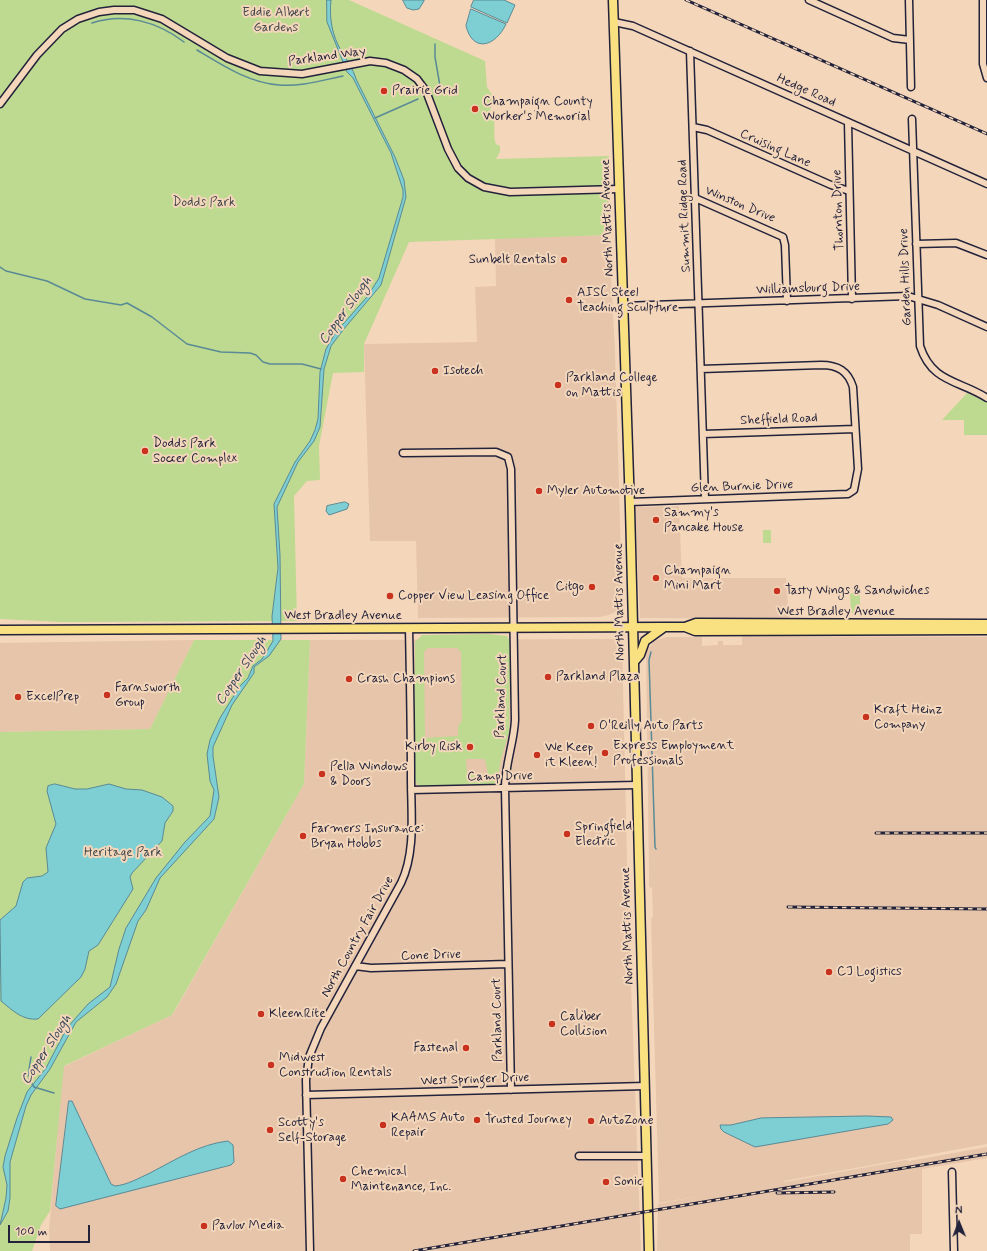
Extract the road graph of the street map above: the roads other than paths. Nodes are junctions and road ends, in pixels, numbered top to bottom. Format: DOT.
graph roads {
  1 [pos="612,0"];
  2 [pos="809,0"];
  3 [pos="909,0"];
  4 [pos="983,0"];
  5 [pos="614,22"];
  6 [pos="910,40"];
  7 [pos="690,51"];
  8 [pos="987,78"];
  9 [pos="911,87"];
  10 [pos="0,104"];
  11 [pos="912,118"];
  12 [pos="848,122"];
  13 [pos="692,127"];
  14 [pos="912,151"];
  15 [pos="987,184"];
  16 [pos="619,189"];
  17 [pos="849,191"];
  18 [pos="696,198"];
  19 [pos="916,244"];
  20 [pos="987,255"];
  21 [pos="852,298"];
  22 [pos="918,298"];
  23 [pos="787,301"];
  24 [pos="698,304"];
  25 [pos="623,306"];
  26 [pos="987,327"];
  27 [pos="701,369"];
  28 [pos="987,398"];
  29 [pos="855,429"];
  30 [pos="703,434"];
  31 [pos="403,453"];
  32 [pos="705,499"];
  33 [pos="630,502"];
  34 [pos="987,624"];
  35 [pos="515,627"];
  36 [pos="633,627"];
  37 [pos="664,627"];
  38 [pos="686,627"];
  39 [pos="408,628"];
  40 [pos="0,630"];
  41 [pos="987,630"];
  42 [pos="634,662"];
  43 [pos="637,785"];
  44 [pos="504,788"];
  45 [pos="411,790"];
  46 [pos="508,964"];
  47 [pos="355,966"];
  48 [pos="645,1086"];
  49 [pos="511,1090"];
  50 [pos="306,1095"];
  51 [pos="579,1156"];
  52 [pos="646,1156"];
  53 [pos="952,1172"];
  54 [pos="310,1251"];
  55 [pos="648,1251"];
  56 [pos="954,1251"];
  1 -- 5 [label="main road, North Mattis Avenue"];
  2 -- 6 [label="street"];
  3 -- 6 [label="street"];
  4 -- 8 [label="street"];
  5 -- 7 [label="street, Hedge Road"];
  5 -- 16 [label="main road, North Mattis Avenue"];
  6 -- 9 [label="street"];
  7 -- 12 [label="street, Hedge Road"];
  7 -- 13 [label="street, Summit Ridge Road"];
  10 -- 16 [label="street, Parkland Way"];
  11 -- 14 [label="street, Garden Hills Drive"];
  12 -- 14 [label="street, Hedge Road"];
  12 -- 17 [label="street, Thornton Drive"];
  13 -- 17 [label="street, Cruising Lane"];
  13 -- 18 [label="street, Summit Ridge Road"];
  14 -- 15 [label="street, Hedge Road"];
  14 -- 19 [label="street, Garden Hills Drive"];
  16 -- 25 [label="main road, North Mattis Avenue"];
  17 -- 21 [label="street, Thornton Drive"];
  18 -- 23 [label="street, Winston Drive"];
  18 -- 24 [label="street, Summit Ridge Road"];
  19 -- 20 [label="street"];
  19 -- 22 [label="street, Garden Hills Drive"];
  21 -- 22 [label="street, Williamsburg Drive"];
  21 -- 23 [label="street, Williamsburg Drive"];
  22 -- 26 [label="street, Williamsburg Drive"];
  22 -- 28 [label="street, Garden Hills Drive"];
  23 -- 24 [label="street, Williamsburg Drive"];
  24 -- 25 [label="street, Williamsburg Drive"];
  24 -- 27 [label="street, Summit Ridge Road"];
  25 -- 33 [label="main road, North Mattis Avenue"];
  27 -- 29 [label="street"];
  27 -- 30 [label="street, Summit Ridge Road"];
  29 -- 30 [label="street, Sheffield Road"];
  29 -- 32 [label="street, Glen Burnie Drive"];
  30 -- 32 [label="street, Summit Ridge Road"];
  31 -- 35 [label="street, Parkland Court"];
  32 -- 33 [label="street, Glen Burnie Drive"];
  33 -- 36 [label="main road, North Mattis Avenue"];
  34 -- 38 [label="main road, West Bradley Avenue"];
  35 -- 36 [label="main road, West Bradley Avenue"];
  35 -- 39 [label="main road, West Bradley Avenue"];
  35 -- 44 [label="street, Parkland Court"];
  36 -- 37 [label="main road, West Bradley Avenue"];
  36 -- 42 [label="main road, North Mattis Avenue"];
  37 -- 38 [label="main road, West Bradley Avenue"];
  37 -- 42 [label="main road"];
  38 -- 41 [label="main road, West Bradley Avenue"];
  39 -- 40 [label="main road, West Bradley Avenue"];
  39 -- 45 [label="street, North Country Fair Drive"];
  42 -- 43 [label="main road, North Mattis Avenue"];
  43 -- 44 [label="street, Camp Drive"];
  43 -- 48 [label="main road, North Mattis Avenue"];
  44 -- 45 [label="street, Camp Drive"];
  44 -- 46 [label="street, Parkland Court"];
  45 -- 47 [label="street, North Country Fair Drive"];
  46 -- 47 [label="street, Cone Drive"];
  46 -- 49 [label="street, Parkland Court"];
  47 -- 50 [label="street, North Country Fair Drive"];
  48 -- 49 [label="street, West Springer Drive"];
  48 -- 52 [label="main road, North Mattis Avenue"];
  49 -- 50 [label="street, West Springer Drive"];
  50 -- 54 [label="street, North Country Fair Drive"];
  51 -- 52 [label="street"];
  52 -- 55 [label="main road, North Mattis Avenue"];
  53 -- 56 [label="street"];
}
